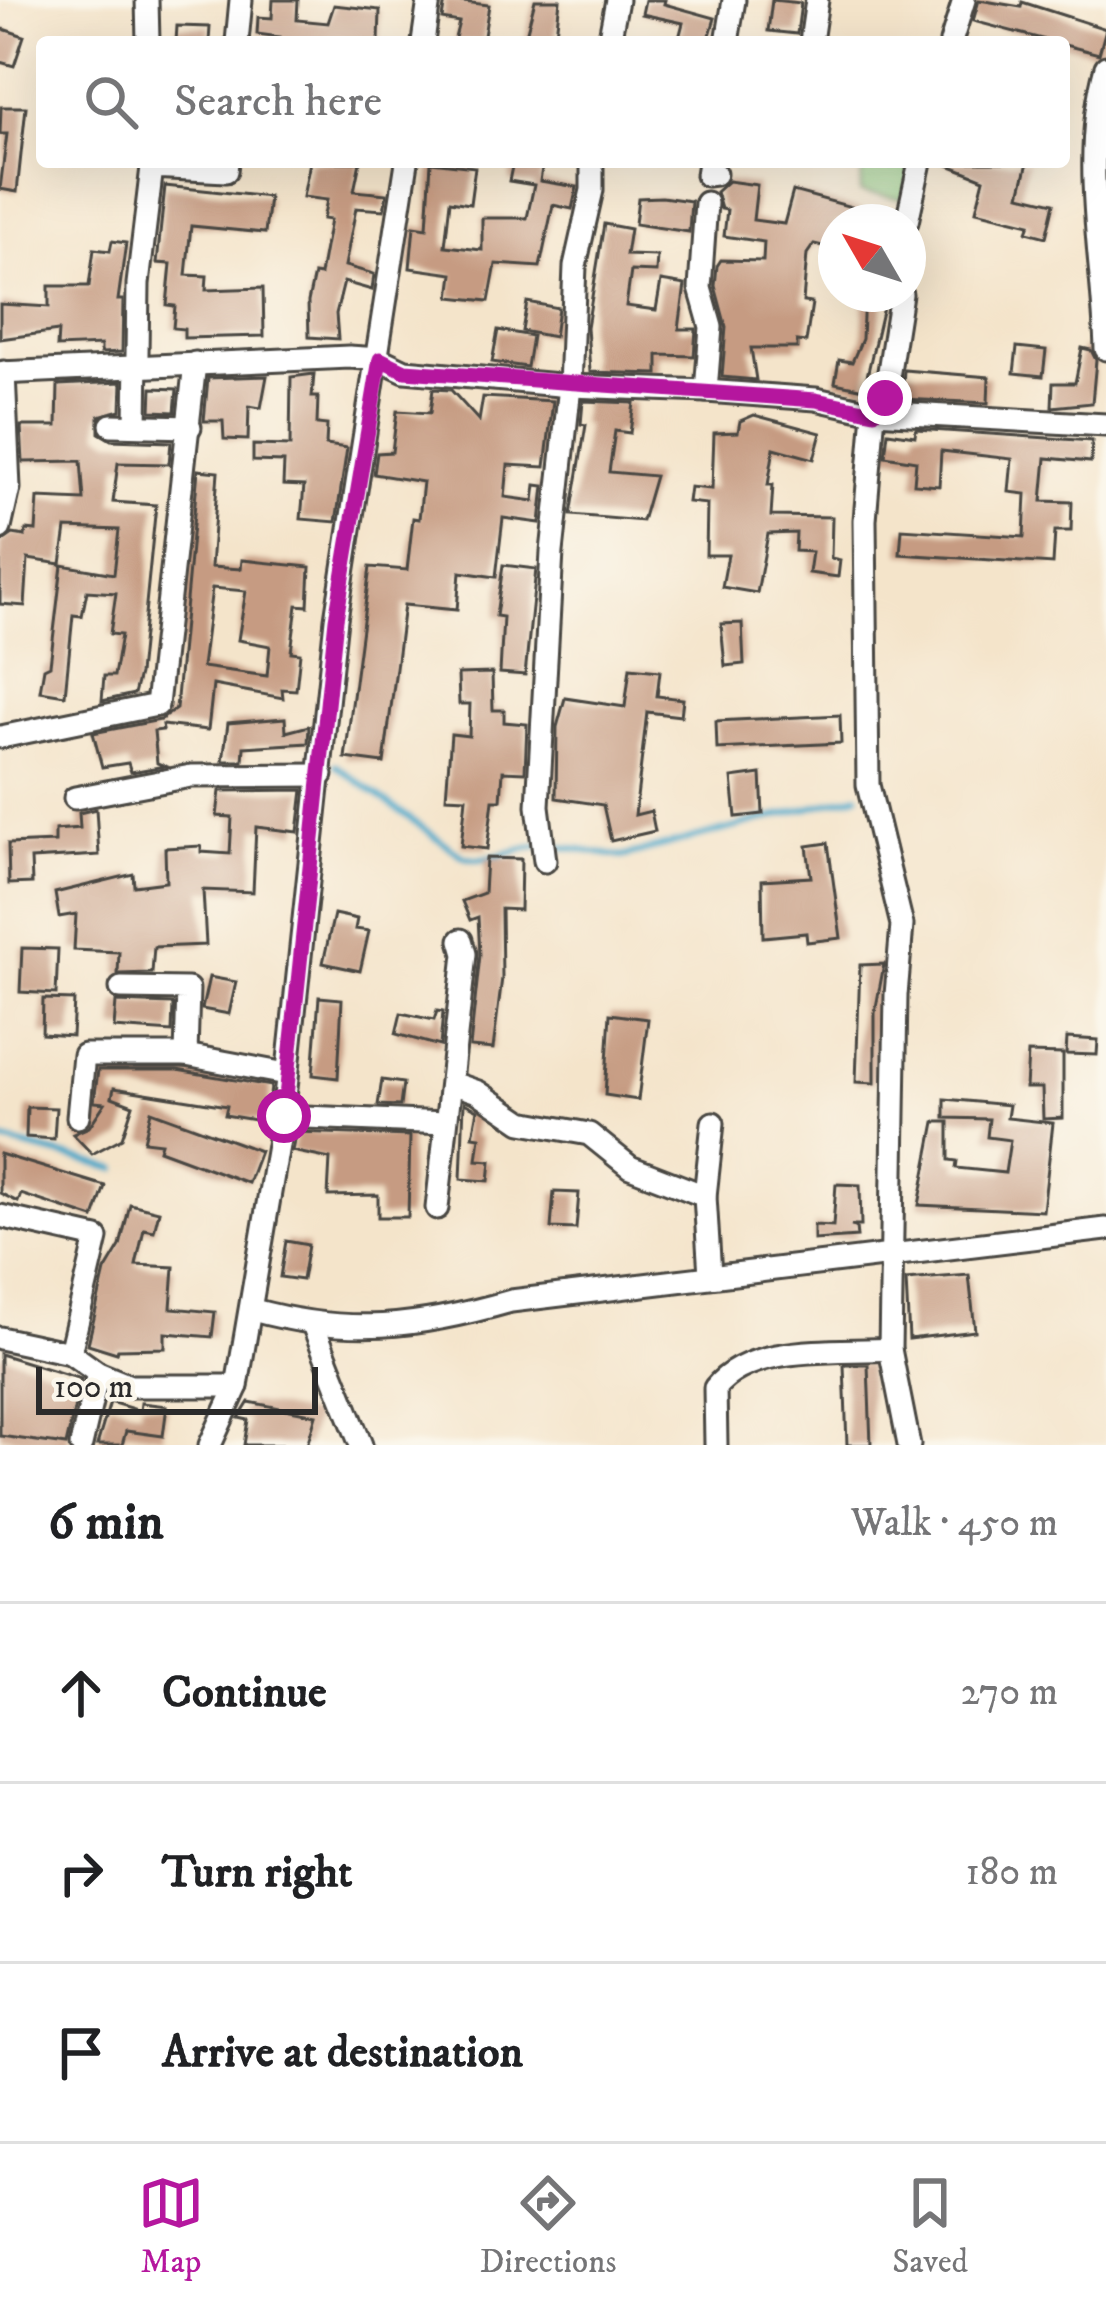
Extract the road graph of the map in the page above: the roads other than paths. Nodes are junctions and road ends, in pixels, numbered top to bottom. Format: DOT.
graph roads {
  1 [pos="147,0"];
  2 [pos="241,0"];
  3 [pos="429,0"];
  4 [pos="617,0"];
  5 [pos="734,0"];
  6 [pos="817,0"];
  7 [pos="964,0"];
  8 [pos="148,36"];
  9 [pos="238,36"];
  10 [pos="424,36"];
  11 [pos="610,36"];
  12 [pos="728,36"];
  13 [pos="812,36"];
  14 [pos="954,36"];
  15 [pos="1106,67"];
  16 [pos="152,168"];
  17 [pos="194,168"];
  18 [pos="226,168"];
  19 [pos="406,168"];
  20 [pos="592,168"];
  21 [pos="919,168"];
  22 [pos="706,202"];
  23 [pos="912,204"];
  24 [pos="898,312"];
  25 [pos="1106,350"];
  26 [pos="380,359"];
  27 [pos="195,362"];
  28 [pos="138,364"];
  29 [pos="2,373"];
  30 [pos="570,386"];
  31 [pos="706,391"];
  32 [pos="874,412"];
  33 [pos="111,425"];
  34 [pos="136,425"];
  35 [pos="1106,425"];
  36 [pos="190,427"];
  37 [pos="0,528"];
  38 [pos="1,736"];
  39 [pos="322,775"];
  40 [pos="75,798"];
  41 [pos="545,861"];
  42 [pos="461,940"];
  43 [pos="121,988"];
  44 [pos="186,1055"];
  45 [pos="286,1074"];
  46 [pos="452,1083"];
  47 [pos="284,1116"];
  48 [pos="78,1117"];
  49 [pos="445,1123"];
  50 [pos="713,1124"];
  51 [pos="705,1196"];
  52 [pos="437,1208"];
  53 [pos="0,1216"];
  54 [pos="1106,1228"];
  55 [pos="889,1256"];
  56 [pos="710,1275"];
  57 [pos="253,1310"];
  58 [pos="314,1327"];
  59 [pos="0,1337"];
  60 [pos="890,1349"];
  61 [pos="70,1353"];
  62 [pos="98,1373"];
  63 [pos="237,1386"];
  64 [pos="81,1445"];
  65 [pos="211,1445"];
  66 [pos="361,1445"];
  67 [pos="716,1445"];
  68 [pos="909,1445"];
  1 -- 8 [label="street"];
  2 -- 9 [label="street"];
  3 -- 10 [label="street"];
  4 -- 11 [label="street"];
  5 -- 12 [label="street"];
  6 -- 13 [label="street"];
  7 -- 14 [label="street"];
  15 -- 25 [label="street"];
  16 -- 28 [label="street"];
  17 -- 18 [label="street"];
  19 -- 26 [label="street"];
  20 -- 30 [label="street"];
  21 -- 23 [label="street"];
  22 -- 31 [label="street"];
  24 -- 32 [label="street"];
  26 -- 27 [label="street"];
  26 -- 30 [label="street"];
  26 -- 39 [label="street"];
  27 -- 28 [label="street"];
  27 -- 36 [label="street"];
  28 -- 29 [label="street"];
  28 -- 34 [label="street"];
  29 -- 37 [label="street"];
  30 -- 31 [label="street"];
  30 -- 41 [label="street"];
  31 -- 32 [label="street"];
  32 -- 35 [label="street"];
  32 -- 55 [label="street"];
  33 -- 34 [label="street"];
  34 -- 36 [label="street"];
  36 -- 38 [label="street"];
  39 -- 40 [label="street"];
  39 -- 45 [label="street"];
  42 -- 46 [label="street"];
  43 -- 44 [label="street"];
  44 -- 45 [label="street"];
  44 -- 48 [label="street"];
  45 -- 47 [label="street"];
  46 -- 49 [label="street"];
  46 -- 51 [label="street"];
  47 -- 49 [label="street"];
  47 -- 57 [label="street"];
  49 -- 52 [label="street"];
  50 -- 51 [label="street"];
  51 -- 56 [label="street"];
  53 -- 61 [label="street"];
  54 -- 55 [label="street"];
  55 -- 56 [label="street"];
  55 -- 60 [label="street"];
  56 -- 58 [label="street"];
  57 -- 58 [label="street"];
  57 -- 63 [label="street"];
  58 -- 66 [label="street"];
  59 -- 61 [label="street"];
  60 -- 67 [label="street"];
  60 -- 68 [label="street"];
  61 -- 62 [label="street"];
  62 -- 63 [label="street"];
  62 -- 64 [label="street"];
  63 -- 65 [label="street"];
}
